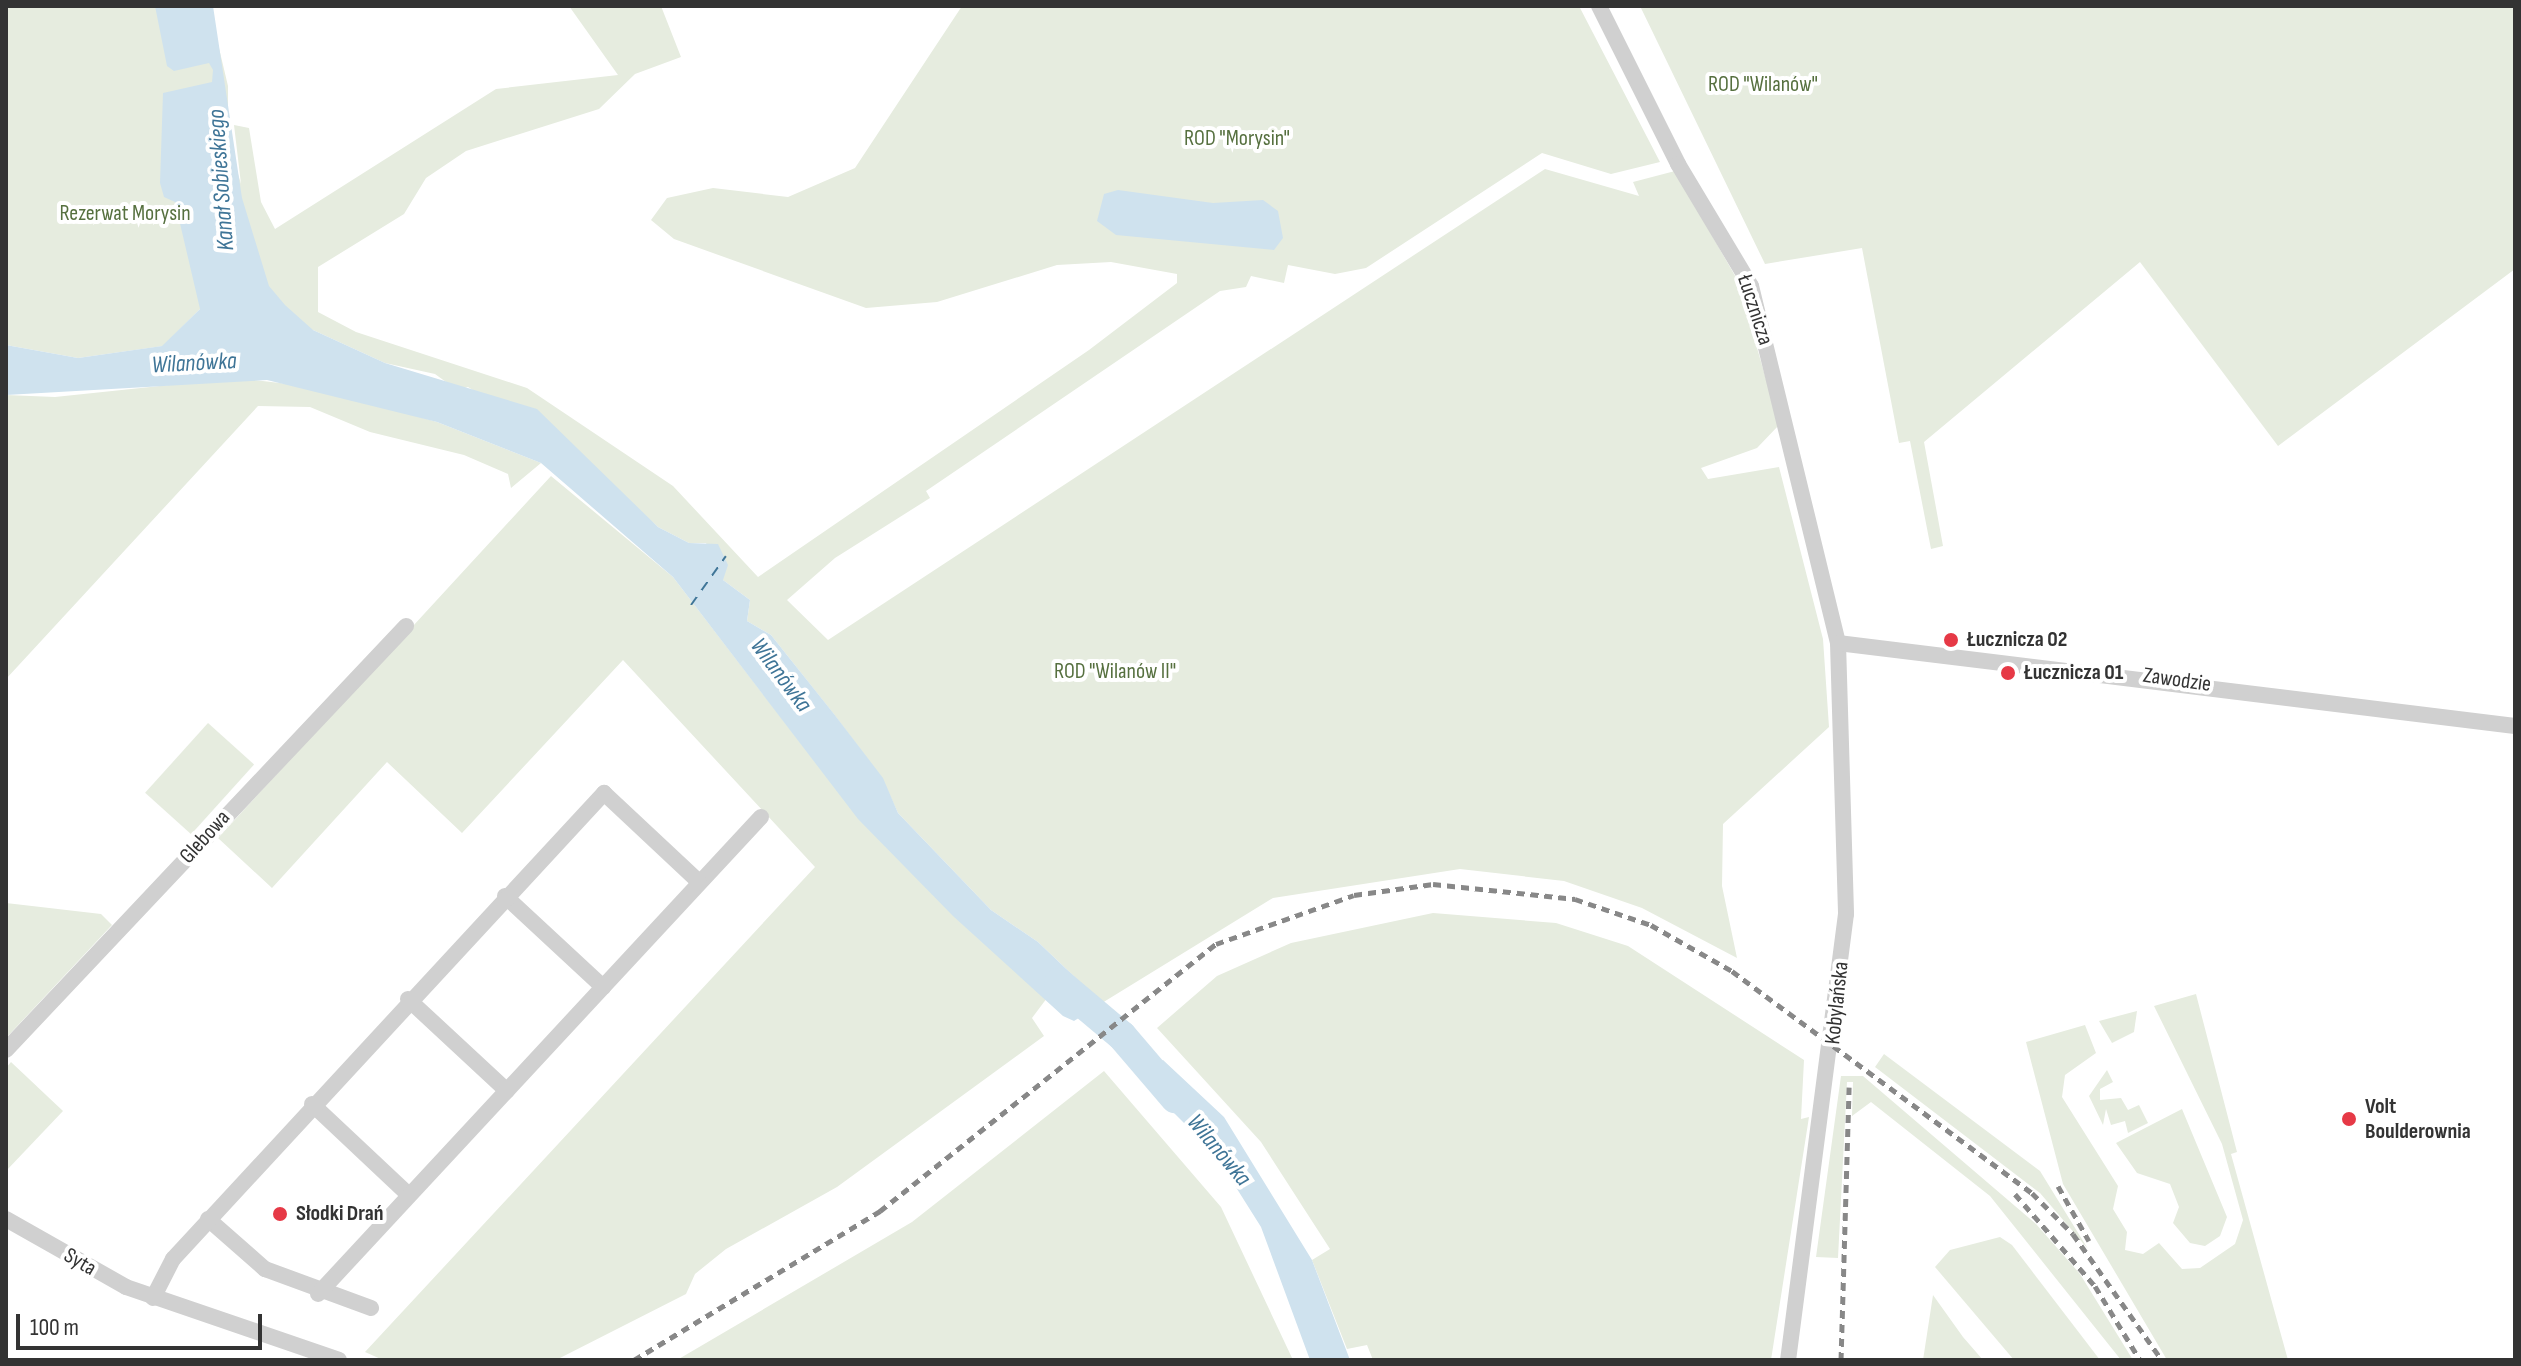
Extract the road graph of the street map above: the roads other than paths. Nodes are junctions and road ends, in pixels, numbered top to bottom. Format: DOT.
graph roads {
  1 [pos="1599,6"];
  2 [pos="406,626"];
  3 [pos="1838,643"];
  4 [pos="2515,726"];
  5 [pos="761,817"];
  6 [pos="699,882"];
  7 [pos="505,896"];
  8 [pos="603,987"];
  9 [pos="408,999"];
  10 [pos="6,1050"];
  11 [pos="507,1091"];
  12 [pos="312,1104"];
  13 [pos="409,1195"];
  14 [pos="6,1219"];
  15 [pos="208,1219"];
  16 [pos="318,1294"];
  17 [pos="153,1298"];
  18 [pos="371,1308"];
  19 [pos="339,1360"];
  20 [pos="1788,1360"];
  1 -- 3 [label="street, Łucznicza"];
  2 -- 10 [label="street, Glebowa"];
  3 -- 4 [label="street, Zawodzie"];
  3 -- 20 [label="street, Kobylańska"];
  5 -- 6 [label="street"];
  6 -- 7 [label="street"];
  6 -- 8 [label="street"];
  7 -- 8 [label="street"];
  7 -- 9 [label="street"];
  8 -- 11 [label="street"];
  9 -- 11 [label="street"];
  9 -- 12 [label="street"];
  11 -- 13 [label="street"];
  12 -- 13 [label="street"];
  12 -- 15 [label="street"];
  13 -- 16 [label="street"];
  14 -- 17 [label="street, Syta"];
  15 -- 16 [label="street"];
  15 -- 17 [label="street"];
  16 -- 18 [label="street"];
  17 -- 19 [label="street, Syta"];
}
